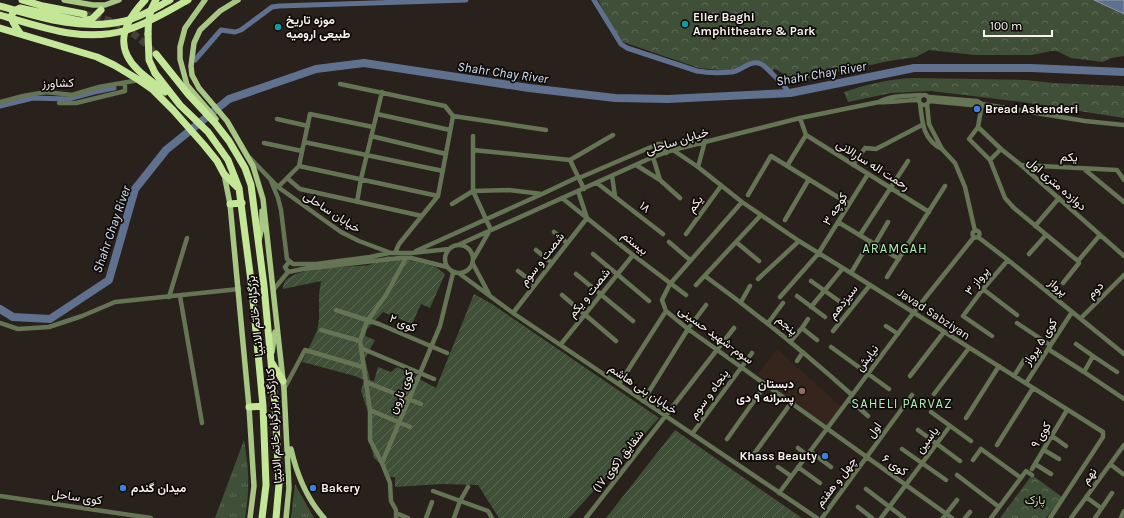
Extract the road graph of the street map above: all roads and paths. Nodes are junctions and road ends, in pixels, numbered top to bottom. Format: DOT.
graph roads {
  1 [pos="22,0"];
  2 [pos="64,0"];
  3 [pos="119,0"];
  4 [pos="145,0"];
  5 [pos="156,0"];
  6 [pos="170,0"];
  7 [pos="188,0"];
  8 [pos="205,0"];
  9 [pos="238,0"];
  10 [pos="0,6"];
  11 [pos="103,7"];
  12 [pos="84,14"];
  13 [pos="0,15"];
  14 [pos="0,28"];
  15 [pos="20,33"];
  16 [pos="156,54"];
  17 [pos="139,80"];
  18 [pos="125,83"];
  19 [pos="340,84"];
  20 [pos="197,86"];
  21 [pos="189,91"];
  22 [pos="382,92"];
  23 [pos="920,99"];
  24 [pos="928,100"];
  25 [pos="0,102"];
  26 [pos="59,103"];
  27 [pos="982,104"];
  28 [pos="180,105"];
  29 [pos="377,114"];
  30 [pos="453,116"];
  31 [pos="800,118"];
  32 [pos="277,119"];
  33 [pos="922,125"];
  34 [pos="1124,125"];
  35 [pos="220,126"];
  36 [pos="308,126"];
  37 [pos="374,127"];
  38 [pos="978,127"];
  39 [pos="450,130"];
  40 [pos="546,130"];
  41 [pos="613,135"];
  42 [pos="806,135"];
  43 [pos="371,136"];
  44 [pos="473,136"];
  45 [pos="705,141"];
  46 [pos="264,142"];
  47 [pos="304,142"];
  48 [pos="1001,149"];
  49 [pos="234,150"];
  50 [pos="473,150"];
  51 [pos="673,150"];
  52 [pos="942,150"];
  53 [pos="302,151"];
  54 [pos="245,152"];
  55 [pos="666,153"];
  56 [pos="446,154"];
  57 [pos="366,156"];
  58 [pos="653,157"];
  59 [pos="570,160"];
  60 [pos="990,160"];
  61 [pos="908,161"];
  62 [pos="853,164"];
  63 [pos="636,165"];
  64 [pos="1021,165"];
  65 [pos="299,166"];
  66 [pos="787,166"];
  67 [pos="698,167"];
  68 [pos="1083,168"];
  69 [pos="442,171"];
  70 [pos="224,174"];
  71 [pos="868,174"];
  72 [pos="612,176"];
  73 [pos="269,177"];
  74 [pos="578,177"];
  75 [pos="287,178"];
  76 [pos="361,179"];
  77 [pos="809,179"];
  78 [pos="660,180"];
  79 [pos="1124,180"];
  80 [pos="597,183"];
  81 [pos="720,186"];
  82 [pos="945,186"];
  83 [pos="278,187"];
  84 [pos="239,188"];
  85 [pos="890,188"];
  86 [pos="584,189"];
  87 [pos="261,190"];
  88 [pos="474,191"];
  89 [pos="578,191"];
  90 [pos="542,194"];
  91 [pos="748,194"];
  92 [pos="438,196"];
  93 [pos="615,196"];
  94 [pos="562,198"];
  95 [pos="680,198"];
  96 [pos="1059,198"];
  97 [pos="357,202"];
  98 [pos="742,202"];
  99 [pos="1124,202"];
  100 [pos="242,203"];
  101 [pos="230,204"];
  102 [pos="452,204"];
  103 [pos="849,204"];
  104 [pos="929,212"];
  105 [pos="760,215"];
  106 [pos="422,216"];
  107 [pos="587,218"];
  108 [pos="486,220"];
  109 [pos="785,220"];
  110 [pos="838,222"];
  111 [pos="888,222"];
  112 [pos="1035,226"];
  113 [pos="491,230"];
  114 [pos="554,232"];
  115 [pos="663,234"];
  116 [pos="686,234"];
  117 [pos="860,235"];
  118 [pos="1046,235"];
  119 [pos="1100,235"];
  120 [pos="976,237"];
  121 [pos="187,238"];
  122 [pos="258,241"];
  123 [pos="798,241"];
  124 [pos="669,242"];
  125 [pos="736,242"];
  126 [pos="567,243"];
  127 [pos="872,243"];
  128 [pos="369,245"];
  129 [pos="458,245"];
  130 [pos="449,249"];
  131 [pos="536,250"];
  132 [pos="393,253"];
  133 [pos="412,253"];
  134 [pos="593,254"];
  135 [pos="818,254"];
  136 [pos="1029,254"];
  137 [pos="633,255"];
  138 [pos="1124,256"];
  139 [pos="370,257"];
  140 [pos="406,258"];
  141 [pos="474,258"];
  142 [pos="899,259"];
  143 [pos="690,260"];
  144 [pos="1008,260"];
  145 [pos="759,261"];
  146 [pos="1078,261"];
  147 [pos="289,262"];
  148 [pos="552,263"];
  149 [pos="473,264"];
  150 [pos="447,267"];
  151 [pos="843,268"];
  152 [pos="518,271"];
  153 [pos="288,272"];
  154 [pos="453,273"];
  155 [pos="851,273"];
  156 [pos="460,274"];
  157 [pos="576,274"];
  158 [pos="617,274"];
  159 [pos="1124,275"];
  160 [pos="705,276"];
  161 [pos="887,277"];
  162 [pos="758,279"];
  163 [pos="811,281"];
  164 [pos="1063,283"];
  165 [pos="535,284"];
  166 [pos="670,284"];
  167 [pos="696,285"];
  168 [pos="870,285"];
  169 [pos="750,286"];
  170 [pos="238,289"];
  171 [pos="274,289"];
  172 [pos="983,289"];
  173 [pos="824,291"];
  174 [pos="601,294"];
  175 [pos="562,295"];
  176 [pos="686,295"];
  177 [pos="180,296"];
  178 [pos="489,296"];
  179 [pos="797,296"];
  180 [pos="169,297"];
  181 [pos="780,297"];
  182 [pos="649,301"];
  183 [pos="839,301"];
  184 [pos="741,302"];
  185 [pos="783,303"];
  186 [pos="706,305"];
  187 [pos="811,307"];
  188 [pos="336,310"];
  189 [pos="666,310"];
  190 [pos="914,312"];
  191 [pos="1072,312"];
  192 [pos="513,313"];
  193 [pos="585,314"];
  194 [pos="1017,315"];
  195 [pos="825,317"];
  196 [pos="1081,318"];
  197 [pos="808,319"];
  198 [pos="366,321"];
  199 [pos="633,322"];
  200 [pos="768,322"];
  201 [pos="0,323"];
  202 [pos="1017,323"];
  203 [pos="276,326"];
  204 [pos="886,326"];
  205 [pos="734,328"];
  206 [pos="802,328"];
  207 [pos="688,329"];
  208 [pos="321,330"];
  209 [pos="833,332"];
  210 [pos="944,332"];
  211 [pos="898,334"];
  212 [pos="992,336"];
  213 [pos="616,340"];
  214 [pos="818,340"];
  215 [pos="360,341"];
  216 [pos="790,342"];
  217 [pos="561,344"];
  218 [pos="1076,344"];
  219 [pos="431,346"];
  220 [pos="831,347"];
  221 [pos="1049,347"];
  222 [pos="361,348"];
  223 [pos="969,348"];
  224 [pos="718,349"];
  225 [pos="1123,351"];
  226 [pos="752,352"];
  227 [pos="804,352"];
  228 [pos="447,353"];
  229 [pos="1093,356"];
  230 [pos="1026,357"];
  231 [pos="797,360"];
  232 [pos="271,361"];
  233 [pos="741,366"];
  234 [pos="999,366"];
  235 [pos="363,367"];
  236 [pos="1084,372"];
  237 [pos="1118,372"];
  238 [pos="420,373"];
  239 [pos="868,373"];
  240 [pos="910,376"];
  241 [pos="1014,376"];
  242 [pos="434,379"];
  243 [pos="366,382"];
  244 [pos="1026,383"];
  245 [pos="619,384"];
  246 [pos="766,384"];
  247 [pos="284,385"];
  248 [pos="889,388"];
  249 [pos="1033,388"];
  250 [pos="934,394"];
  251 [pos="912,395"];
  252 [pos="850,397"];
  253 [pos="1124,397"];
  254 [pos="408,399"];
  255 [pos="644,401"];
  256 [pos="791,403"];
  257 [pos="420,404"];
  258 [pos="263,406"];
  259 [pos="250,407"];
  260 [pos="370,410"];
  261 [pos="1068,410"];
  262 [pos="931,412"];
  263 [pos="666,416"];
  264 [pos="868,416"];
  265 [pos="966,418"];
  266 [pos="399,422"];
  267 [pos="202,423"];
  268 [pos="950,426"];
  269 [pos="410,427"];
  270 [pos="827,429"];
  271 [pos="918,430"];
  272 [pos="287,434"];
  273 [pos="692,434"];
  274 [pos="1052,436"];
  275 [pos="727,439"];
  276 [pos="971,441"];
  277 [pos="936,444"];
  278 [pos="997,445"];
  279 [pos="1124,445"];
  280 [pos="1066,446"];
  281 [pos="798,448"];
  282 [pos="902,449"];
  283 [pos="1044,450"];
  284 [pos="809,453"];
  285 [pos="867,457"];
  286 [pos="751,458"];
  287 [pos="1059,459"];
  288 [pos="973,460"];
  289 [pos="960,461"];
  290 [pos="382,463"];
  291 [pos="922,463"];
  292 [pos="1110,464"];
  293 [pos="778,467"];
  294 [pos="798,467"];
  295 [pos="831,467"];
  296 [pos="1051,474"];
  297 [pos="1122,474"];
  298 [pos="957,475"];
  299 [pos="1032,475"];
  300 [pos="791,476"];
  301 [pos="1021,478"];
  302 [pos="946,480"];
  303 [pos="820,483"];
  304 [pos="905,484"];
  305 [pos="468,487"];
  306 [pos="866,489"];
  307 [pos="433,491"];
  308 [pos="779,493"];
  309 [pos="1112,493"];
  310 [pos="0,496"];
  311 [pos="1086,497"];
  312 [pos="956,500"];
  313 [pos="460,501"];
  314 [pos="432,502"];
  315 [pos="858,507"];
  316 [pos="890,507"];
  317 [pos="999,507"];
  318 [pos="1101,508"];
  319 [pos="1124,511"];
  320 [pos="970,512"];
  321 [pos="946,514"];
  322 [pos="396,516"];
  323 [pos="151,518"];
  324 [pos="250,518"];
  325 [pos="262,518"];
  326 [pos="276,518"];
  327 [pos="286,518"];
  328 [pos="324,518"];
  329 [pos="408,518"];
  330 [pos="426,518"];
  331 [pos="454,518"];
  332 [pos="492,518"];
  333 [pos="586,518"];
  334 [pos="817,518"];
  335 [pos="822,518"];
  336 [pos="872,518"];
  337 [pos="881,518"];
  338 [pos="904,518"];
  339 [pos="943,518"];
  340 [pos="952,518"];
  341 [pos="965,518"];
  342 [pos="991,518"];
  343 [pos="1050,518"];
  344 [pos="1071,518"];
  345 [pos="1095,518"];
  346 [pos="1120,518"];
  1 -- 12 [label="highway"];
  2 -- 11 [label="main road"];
  3 -- 11 [label="main road"];
  4 -- 28 [label="highway"];
  5 -- 28 [label="highway, bridge"];
  6 -- 10 [label="highway, bridge"];
  7 -- 13 [label="highway, bridge"];
  8 -- 21 [label="main road"];
  9 -- 20 [label="main road"];
  11 -- 15 [label="highway, bridge"];
  14 -- 15 [label="highway"];
  15 -- 17 [label="highway"];
  16 -- 21 [label="highway, بزرگراه خاتم الانبیا"];
  17 -- 18 [label="street, کشاورز"];
  17 -- 70 [label="highway"];
  18 -- 25 [label="street, کشاورز"];
  18 -- 26 [label="street"];
  19 -- 22 [label="street"];
  20 -- 35 [label="main road"];
  20 -- 54 [label="main road, کنارگذر بزرگراه خاتم الانبیا"];
  21 -- 35 [label="highway, بزرگراه خاتم الانبیا"];
  22 -- 29 [label="street"];
  22 -- 30 [label="street"];
  23 -- 24 [label="street"];
  23 -- 24 [label="street"];
  23 -- 31 [label="street, خیابان ساحلی"];
  23 -- 33 [label="street"];
  24 -- 27 [label="street"];
  24 -- 52 [label="street"];
  27 -- 34 [label="street"];
  27 -- 38 [label="street"];
  28 -- 84 [label="highway, بزرگراه خاتم الانبیا"];
  29 -- 37 [label="street"];
  29 -- 39 [label="street"];
  30 -- 39 [label="street"];
  30 -- 40 [label="street"];
  31 -- 42 [label="street"];
  31 -- 45 [label="street, خیابان ساحلی"];
  32 -- 36 [label="street"];
  33 -- 52 [label="street"];
  33 -- 62 [label="street"];
  35 -- 49 [label="highway, بزرگراه خاتم الانبیا"];
  35 -- 49 [label="main road"];
  36 -- 37 [label="street"];
  36 -- 47 [label="street"];
  37 -- 43 [label="street"];
  38 -- 48 [label="street, دوازده متری اول"];
  38 -- 60 [label="street"];
  39 -- 56 [label="street"];
  41 -- 59 [label="street"];
  42 -- 62 [label="street, رحمت اله سارالانی"];
  42 -- 66 [label="street"];
  43 -- 56 [label="street"];
  43 -- 57 [label="street"];
  44 -- 50 [label="street"];
  45 -- 51 [label="street, خیابان ساحلی"];
  45 -- 67 [label="street"];
  46 -- 53 [label="street"];
  47 -- 53 [label="street"];
  47 -- 57 [label="street"];
  48 -- 60 [label="street"];
  48 -- 64 [label="street, دوازده متری اول"];
  49 -- 122 [label="highway, بزرگراه خاتم الانبیا"];
  50 -- 59 [label="street"];
  50 -- 88 [label="street"];
  51 -- 55 [label="street, خیابان ساحلی"];
  51 -- 67 [label="street, Javad Sabziyan"];
  52 -- 120 [label="street"];
  53 -- 65 [label="street"];
  54 -- 73 [label="street, خیابان ساحلی"];
  54 -- 87 [label="main road, کنارگذر بزرگراه خاتم الانبیا"];
  55 -- 58 [label="street, خیابان ساحلی"];
  55 -- 74 [label="street"];
  56 -- 69 [label="street"];
  57 -- 69 [label="street"];
  57 -- 76 [label="street"];
  58 -- 63 [label="street, خیابان ساحلی"];
  58 -- 78 [label="street"];
  59 -- 74 [label="street"];
  60 -- 112 [label="street"];
  61 -- 85 [label="street"];
  62 -- 71 [label="street, رحمت اله سارالانی"];
  63 -- 72 [label="street, خیابان ساحلی"];
  63 -- 78 [label="street"];
  64 -- 68 [label="street, یکم"];
  64 -- 96 [label="street, دوازده متری اول"];
  65 -- 75 [label="street"];
  65 -- 76 [label="street"];
  66 -- 77 [label="street"];
  66 -- 91 [label="street"];
  67 -- 81 [label="street, Javad Sabziyan"];
  68 -- 79 [label="street, یکم"];
  68 -- 99 [label="street"];
  69 -- 92 [label="street"];
  70 -- 84 [label="highway"];
  70 -- 101 [label="main road, کنارگذر بزرگراه خاتم الانبیا"];
  71 -- 85 [label="street, رحمت اله سارالانی"];
  71 -- 103 [label="street, کوچه ۳"];
  72 -- 80 [label="street, خیابان ساحلی"];
  72 -- 93 [label="street"];
  73 -- 83 [label="street, خیابان ساحلی"];
  73 -- 147 [label="street"];
  74 -- 86 [label="street"];
  74 -- 90 [label="street"];
  75 -- 83 [label="street"];
  75 -- 97 [label="street"];
  76 -- 92 [label="street"];
  76 -- 97 [label="street"];
  77 -- 103 [label="street"];
  77 -- 109 [label="street"];
  78 -- 95 [label="street"];
  80 -- 86 [label="street, خیابان ساحلی"];
  80 -- 93 [label="street, ۱۸"];
  81 -- 98 [label="street, Javad Sabziyan"];
  81 -- 116 [label="street, یکم"];
  82 -- 104 [label="street"];
  83 -- 128 [label="street, خیابان ساحلی"];
  84 -- 100 [label="highway, بزرگراه خاتم الانبیا"];
  85 -- 104 [label="street, رحمت اله سارالانی"];
  85 -- 117 [label="street"];
  86 -- 89 [label="street, خیابان ساحلی"];
  87 -- 122 [label="main road"];
  87 -- 171 [label="main road, کنارگذر بزرگراه خاتم الانبیا"];
  88 -- 90 [label="street"];
  88 -- 102 [label="street"];
  88 -- 108 [label="street"];
  89 -- 94 [label="street, خیابان ساحلی"];
  89 -- 107 [label="street"];
  90 -- 108 [label="street"];
  92 -- 106 [label="street"];
  93 -- 115 [label="street, ۱۸"];
  94 -- 107 [label="street, بیستم"];
  94 -- 113 [label="street, خیابان ساحلی"];
  96 -- 112 [label="street"];
  96 -- 119 [label="street, دوازده متری اول"];
  97 -- 106 [label="street"];
  98 -- 105 [label="street, Javad Sabziyan"];
  98 -- 143 [label="street, سوم-شهید حسینی"];
  100 -- 101 [label="highway"];
  100 -- 258 [label="highway, بزرگراه خاتم الانبیا"];
  101 -- 170 [label="main road, کنارگذر بزرگراه خاتم الانبیا"];
  103 -- 110 [label="street, کوچه ۳"];
  104 -- 142 [label="street"];
  105 -- 123 [label="street, Javad Sabziyan"];
  105 -- 125 [label="street"];
  106 -- 132 [label="street"];
  107 -- 126 [label="street, شصت و سوم"];
  107 -- 137 [label="street, بیستم"];
  108 -- 113 [label="street"];
  108 -- 133 [label="street"];
  110 -- 117 [label="street"];
  110 -- 135 [label="street, کوچه ۳"];
  111 -- 127 [label="street"];
  112 -- 118 [label="street"];
  113 -- 129 [label="street, خیابان ساحلی"];
  113 -- 141 [label="street"];
  114 -- 126 [label="street"];
  117 -- 127 [label="street"];
  118 -- 136 [label="street"];
  118 -- 146 [label="street"];
  119 -- 138 [label="street, دوازده متری اول"];
  119 -- 146 [label="street"];
  120 -- 144 [label="street, پرواز"];
  120 -- 190 [label="street, نیایش"];
  121 -- 180 [label="street"];
  122 -- 232 [label="highway, بزرگراه خاتم الانبیا"];
  123 -- 135 [label="street, Javad Sabziyan"];
  123 -- 162 [label="street"];
  124 -- 143 [label="street"];
  125 -- 145 [label="street"];
  125 -- 160 [label="street"];
  126 -- 148 [label="street, شصت و سوم"];
  127 -- 142 [label="street"];
  127 -- 155 [label="street"];
  128 -- 132 [label="street, خیابان ساحلی"];
  128 -- 139 [label="street"];
  129 -- 130 [label="street"];
  129 -- 141 [label="street"];
  130 -- 133 [label="street, خیابان ساحلی"];
  130 -- 150 [label="street"];
  131 -- 148 [label="street"];
  132 -- 133 [label="street, خیابان ساحلی"];
  132 -- 139 [label="street"];
  134 -- 158 [label="street"];
  135 -- 151 [label="street, Javad Sabziyan"];
  135 -- 181 [label="street"];
  137 -- 158 [label="street, شصت و یکم"];
  137 -- 166 [label="street, بیستم"];
  139 -- 147 [label="street"];
  140 -- 150 [label="street"];
  140 -- 153 [label="street"];
  140 -- 198 [label="street"];
  141 -- 149 [label="street"];
  142 -- 161 [label="street"];
  143 -- 166 [label="street, سوم-شهید حسینی"];
  144 -- 172 [label="street, پرواز ۳"];
  144 -- 191 [label="street, پرواز"];
  146 -- 164 [label="street"];
  147 -- 153 [label="street"];
  148 -- 165 [label="street, شصت و سوم"];
  149 -- 156 [label="street"];
  149 -- 178 [label="street"];
  150 -- 154 [label="street"];
  151 -- 155 [label="street, Javad Sabziyan"];
  151 -- 173 [label="street"];
  152 -- 165 [label="street"];
  153 -- 171 [label="street"];
  154 -- 156 [label="street"];
  154 -- 219 [label="street, کوی نارون"];
  155 -- 168 [label="street, Javad Sabziyan"];
  156 -- 178 [label="street, خیابان بنی هاشم"];
  157 -- 174 [label="street"];
  158 -- 174 [label="street, شصت و یکم"];
  158 -- 182 [label="street"];
  159 -- 196 [label="street, دوم"];
  160 -- 167 [label="street"];
  160 -- 184 [label="street, پنجم"];
  163 -- 173 [label="street"];
  165 -- 192 [label="street, شصت و سوم"];
  166 -- 176 [label="street, بیستم"];
  166 -- 189 [label="street, سوم-شهید حسینی"];
  168 -- 190 [label="street, Javad Sabziyan"];
  168 -- 209 [label="street, سیزدهم"];
  169 -- 184 [label="street"];
  170 -- 177 [label="street"];
  170 -- 259 [label="main road, کنارگذر بزرگراه خاتم الانبیا"];
  171 -- 203 [label="main road, کنارگذر بزرگراه خاتم الانبیا"];
  172 -- 194 [label="street"];
  172 -- 212 [label="street, پرواز ۳"];
  173 -- 183 [label="street"];
  173 -- 187 [label="street"];
  174 -- 193 [label="street, شصت و یکم"];
  174 -- 199 [label="street"];
  175 -- 193 [label="street"];
  177 -- 180 [label="street"];
  177 -- 267 [label="street"];
  178 -- 192 [label="street, خیابان بنی هاشم"];
  179 -- 187 [label="street"];
  180 -- 201 [label="street"];
  184 -- 200 [label="street, پنجم"];
  185 -- 200 [label="street"];
  186 -- 207 [label="street"];
  187 -- 195 [label="street"];
  188 -- 198 [label="street, کوی ۲"];
  189 -- 207 [label="street, سوم-شهید حسینی"];
  189 -- 245 [label="street"];
  190 -- 210 [label="street, Javad Sabziyan"];
  190 -- 211 [label="street, نیایش"];
  191 -- 196 [label="street, پرواز"];
  191 -- 221 [label="street, کوی ۵ پرواز"];
  192 -- 217 [label="street, خیابان بنی هاشم"];
  193 -- 213 [label="street"];
  193 -- 217 [label="street, شصت و یکم"];
  196 -- 225 [label="street, پرواز"];
  197 -- 206 [label="street"];
  198 -- 215 [label="street"];
  198 -- 219 [label="street, کوی ۲"];
  200 -- 216 [label="street, پنجم"];
  202 -- 221 [label="street"];
  203 -- 232 [label="main road"];
  203 -- 247 [label="main road, کنارگذر بزرگراه خاتم الانبیا"];
  204 -- 211 [label="street"];
  205 -- 224 [label="street, شقایق (کوی ۱۷)"];
  206 -- 214 [label="street"];
  206 -- 216 [label="street"];
  207 -- 224 [label="street, سوم-شهید حسینی"];
  207 -- 255 [label="street"];
  208 -- 215 [label="street"];
  210 -- 223 [label="street, Javad Sabziyan"];
  210 -- 240 [label="street"];
  211 -- 239 [label="street, نیایش"];
  215 -- 222 [label="street"];
  216 -- 227 [label="street, پنجم"];
  217 -- 245 [label="street, خیابان بنی هاشم"];
  218 -- 229 [label="street"];
  219 -- 228 [label="street, کوی ۲"];
  219 -- 238 [label="street, کوی نارون"];
  220 -- 239 [label="street"];
  221 -- 236 [label="street"];
  221 -- 244 [label="street, کوی ۵ پرواز"];
  222 -- 235 [label="street"];
  222 -- 238 [label="street"];
  223 -- 234 [label="street, Javad Sabziyan"];
  223 -- 250 [label="street"];
  224 -- 233 [label="street, سوم-شهید حسینی"];
  224 -- 263 [label="street, شقایق (کوی ۱۷)"];
  226 -- 233 [label="street"];
  227 -- 231 [label="street"];
  227 -- 252 [label="street, پنجم"];
  229 -- 236 [label="street"];
  229 -- 237 [label="street"];
  230 -- 241 [label="street"];
  232 -- 247 [label="highway"];
  232 -- 326 [label="highway, بزرگراه خاتم الانبیا"];
  233 -- 246 [label="street, سوم-شهید حسینی"];
  233 -- 273 [label="street, پنجاه و سوم"];
  234 -- 241 [label="street, Javad Sabziyan"];
  234 -- 265 [label="street"];
  235 -- 243 [label="street"];
  235 -- 247 [label="street"];
  236 -- 253 [label="street"];
  238 -- 242 [label="street"];
  238 -- 254 [label="street, کوی نارون"];
  239 -- 248 [label="street"];
  239 -- 252 [label="street, نیایش"];
  241 -- 244 [label="street, Javad Sabziyan"];
  243 -- 254 [label="street"];
  243 -- 260 [label="street"];
  244 -- 249 [label="street, Javad Sabziyan"];
  245 -- 255 [label="street, خیابان بنی هاشم"];
  246 -- 256 [label="street, سوم-شهید حسینی"];
  246 -- 275 [label="street"];
  247 -- 272 [label="main road, کنارگذر بزرگراه خاتم الانبیا"];
  249 -- 261 [label="street, Javad Sabziyan"];
  249 -- 278 [label="street"];
  251 -- 285 [label="street, اول"];
  252 -- 264 [label="street, پنجم"];
  252 -- 270 [label="street, نیایش"];
  254 -- 257 [label="street"];
  254 -- 266 [label="street, کوی نارون"];
  255 -- 263 [label="street, خیابان بنی هاشم"];
  256 -- 270 [label="street, سوم-شهید حسینی"];
  256 -- 286 [label="street"];
  258 -- 259 [label="highway"];
  258 -- 325 [label="highway, بزرگراه خاتم الانبیا"];
  259 -- 324 [label="main road, کنارگذر بزرگراه خاتم الانبیا"];
  260 -- 266 [label="street"];
  260 -- 290 [label="street"];
  261 -- 274 [label="street, کوی ۹"];
  261 -- 343 [label="street, Javad Sabziyan"];
  262 -- 268 [label="street"];
  263 -- 273 [label="street, خیابان بنی هاشم"];
  263 -- 333 [label="street, شقایق (کوی ۱۷)"];
  266 -- 269 [label="street"];
  266 -- 290 [label="street, کوی نارون"];
  268 -- 276 [label="street"];
  268 -- 277 [label="street, یاسین"];
  270 -- 284 [label="street, نیایش"];
  270 -- 285 [label="street, کوی ۶"];
  271 -- 277 [label="street"];
  272 -- 327 [label="main road, کنارگذر بزرگراه خاتم الانبیا"];
  272 -- 328 [label="main road"];
  273 -- 308 [label="street, خیابان بنی هاشم"];
  274 -- 280 [label="street"];
  274 -- 283 [label="street, کوی ۹"];
  277 -- 289 [label="street"];
  277 -- 291 [label="street, یاسین"];
  279 -- 292 [label="street, نهم"];
  281 -- 284 [label="street"];
  282 -- 291 [label="street"];
  283 -- 287 [label="street"];
  283 -- 296 [label="street, کوی ۹"];
  284 -- 294 [label="street, نیایش"];
  284 -- 295 [label="street"];
  285 -- 304 [label="street, کوی ۶"];
  285 -- 335 [label="street, چهل و هفتم"];
  288 -- 301 [label="street"];
  290 -- 322 [label="street"];
  291 -- 302 [label="street"];
  291 -- 304 [label="street, یاسین"];
  292 -- 297 [label="street"];
  292 -- 311 [label="street, نهم"];
  293 -- 300 [label="street"];
  294 -- 300 [label="street, نیایش"];
  294 -- 303 [label="street"];
  298 -- 317 [label="street"];
  299 -- 301 [label="street"];
  300 -- 308 [label="street, نیایش"];
  301 -- 317 [label="street"];
  304 -- 316 [label="street, یاسین"];
  304 -- 321 [label="street, کوی ۶"];
  305 -- 313 [label="street"];
  306 -- 316 [label="street"];
  307 -- 313 [label="street"];
  308 -- 334 [label="street, خیابان بنی هاشم"];
  309 -- 318 [label="street"];
  310 -- 323 [label="street, کوی ساحل"];
  311 -- 318 [label="street"];
  311 -- 344 [label="street, نهم"];
  312 -- 321 [label="street"];
  313 -- 331 [label="street"];
  313 -- 332 [label="street"];
  314 -- 330 [label="street"];
  315 -- 336 [label="street"];
  316 -- 337 [label="street, یاسین"];
  316 -- 338 [label="street"];
  317 -- 342 [label="street"];
  318 -- 345 [label="street"];
  319 -- 346 [label="street"];
  320 -- 341 [label="street"];
  321 -- 339 [label="street"];
  321 -- 340 [label="street, کوی ۶"];
  322 -- 329 [label="street"];
}
